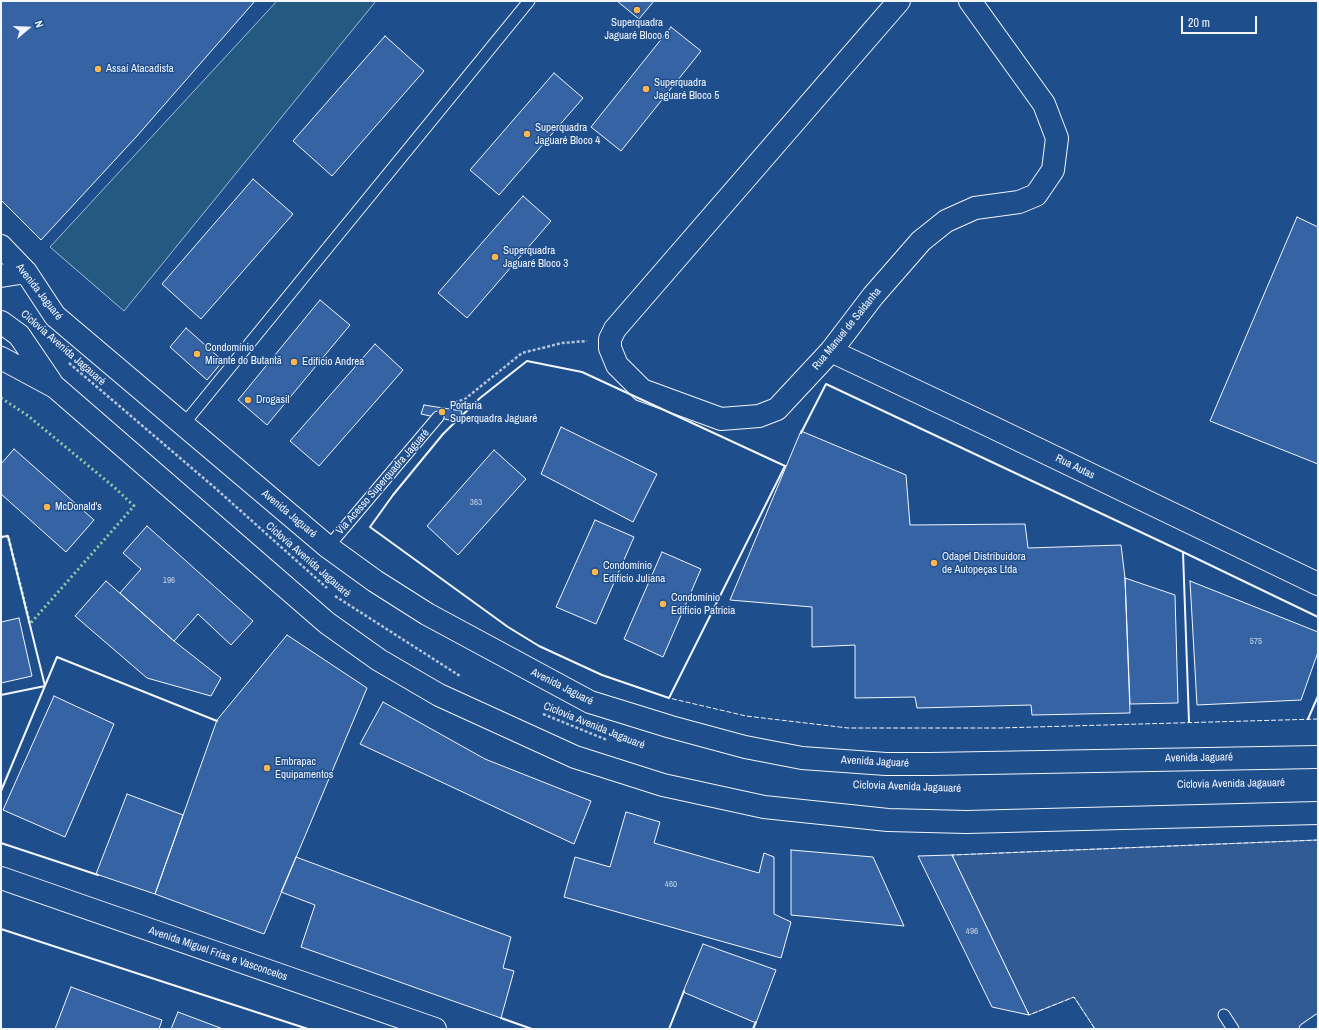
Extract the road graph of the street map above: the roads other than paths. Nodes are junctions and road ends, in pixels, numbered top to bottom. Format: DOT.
graph roads {
  1 [pos="529,1"];
  2 [pos="899,1"];
  3 [pos="970,1"];
  4 [pos="1,246"];
  5 [pos="26,272"];
  6 [pos="1,276"];
  7 [pos="1,322"];
  8 [pos="831,351"];
  9 [pos="1,358"];
  10 [pos="55,387"];
  11 [pos="438,417"];
  12 [pos="183,425"];
  13 [pos="328,547"];
  14 [pos="1318,584"];
  15 [pos="1318,757"];
  16 [pos="1318,813"];
  17 [pos="1,878"];
  18 [pos="1224,1015"];
  19 [pos="1318,1020"];
  20 [pos="436,1029"];
  21 [pos="1233,1029"];
  22 [pos="1305,1029"];
  1 -- 12 [label="lane"];
  2 -- 8 [label="main road, Rua Manuel de Saldanha"];
  3 -- 8 [label="main road, Rua Manuel de Saldanha"];
  4 -- 5 [label="main road, Avenida Jaguaré"];
  5 -- 6 [label="main road"];
  5 -- 12 [label="main road, Avenida Jaguaré"];
  7 -- 10 [label="main road"];
  8 -- 14 [label="main road, Rua Autas"];
  9 -- 10 [label="main road"];
  10 -- 16 [label="main road"];
  11 -- 13 [label="lane, Via Acesso Superquadra Jaguaré"];
  12 -- 13 [label="main road, Avenida Jaguaré"];
  13 -- 15 [label="main road, Avenida Jaguaré"];
  17 -- 20 [label="main road, Avenida Miguel Frias e Vasconcelos"];
  18 -- 21 [label="lane"];
  19 -- 22 [label="lane"];
}
